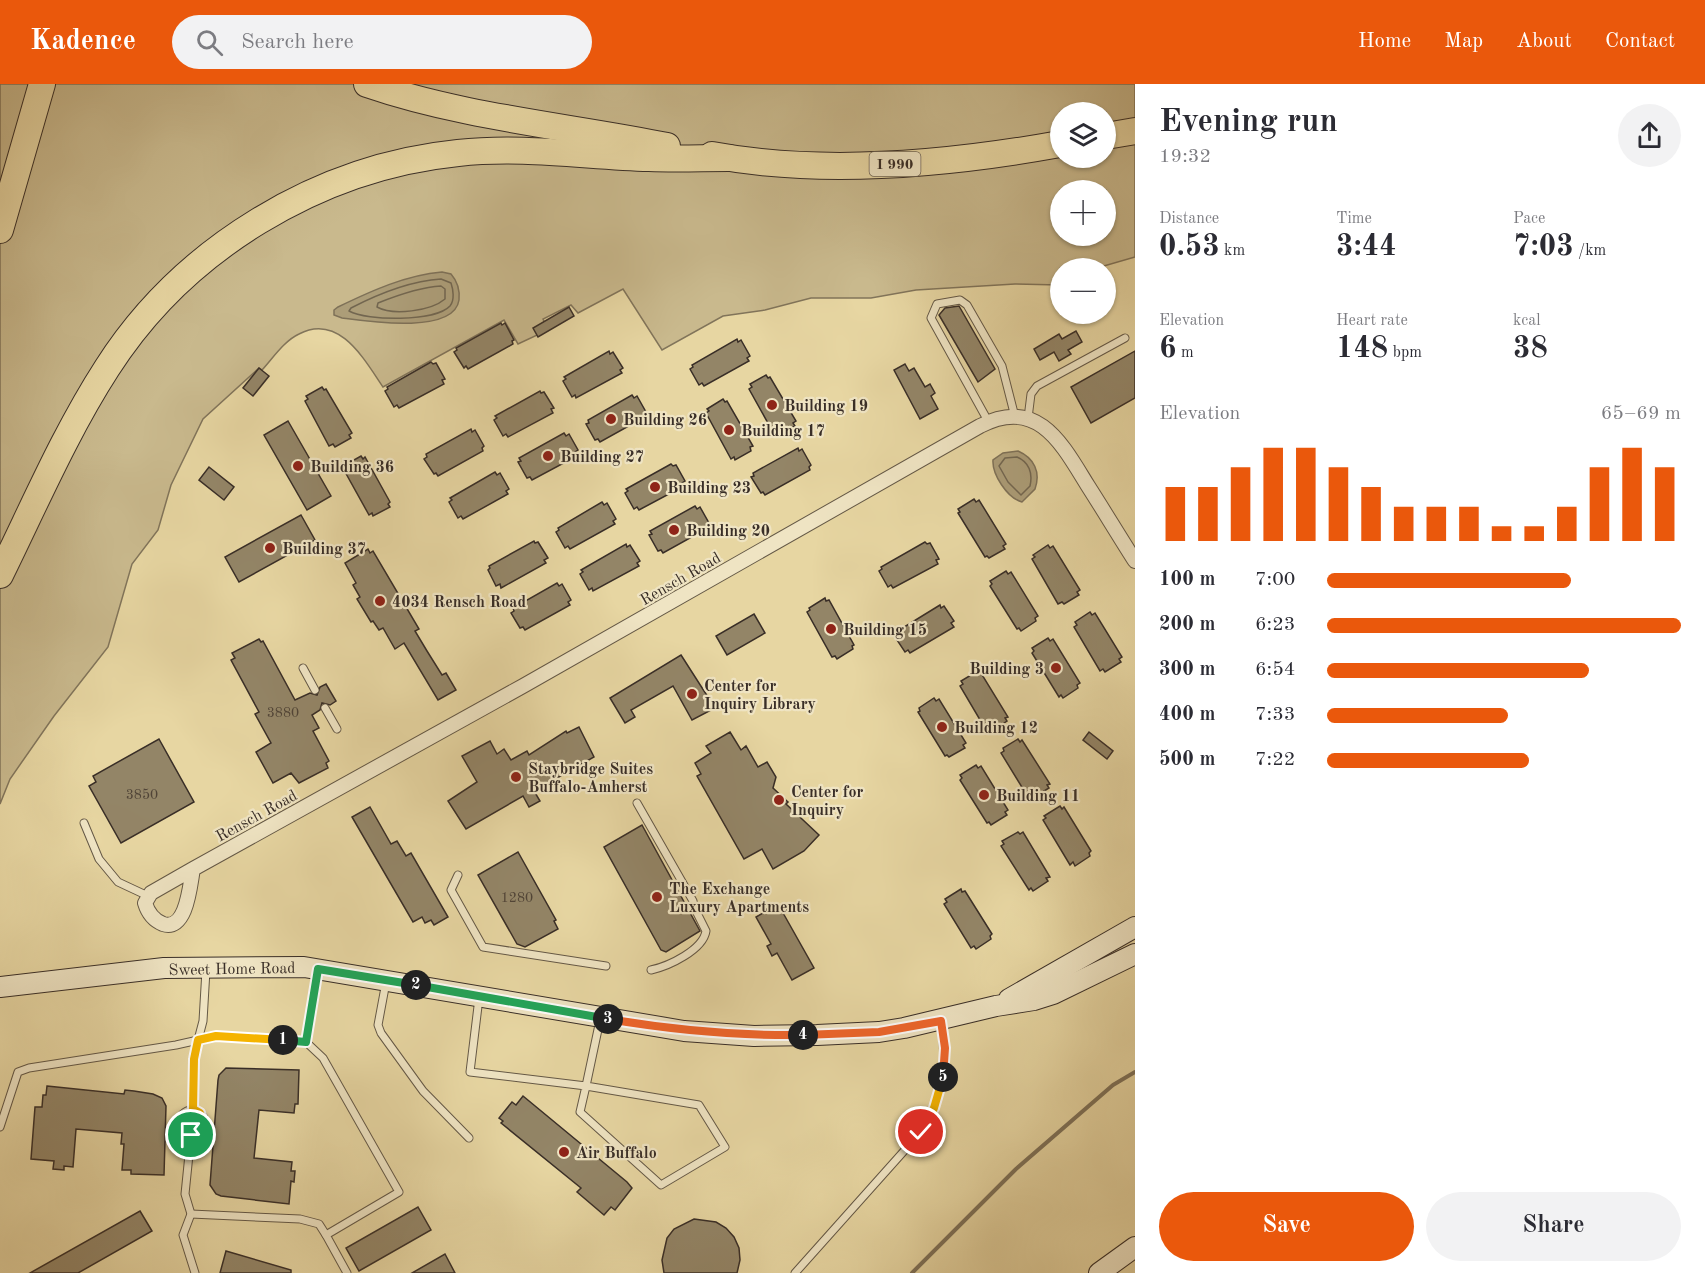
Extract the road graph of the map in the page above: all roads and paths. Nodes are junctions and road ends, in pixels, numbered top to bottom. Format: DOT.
graph roads {
  1 [pos="42,84"];
  2 [pos="367,84"];
  3 [pos="1135,131"];
  4 [pos="1116,134"];
  5 [pos="1050,146"];
  6 [pos="729,158"];
  7 [pos="0,230"];
  8 [pos="1125,338"];
  9 [pos="1022,417"];
  10 [pos="988,421"];
  11 [pos="1135,561"];
  12 [pos="0,575"];
  13 [pos="303,668"];
  14 [pos="315,690"];
  15 [pos="325,708"];
  16 [pos="337,729"];
  17 [pos="637,803"];
  18 [pos="84,823"];
  19 [pos="193,869"];
  20 [pos="458,875"];
  21 [pos="148,896"];
  22 [pos="1135,927"];
  23 [pos="1135,954"];
  24 [pos="606,966"];
  25 [pos="206,967"];
  26 [pos="318,969"];
  27 [pos="651,970"];
  28 [pos="387,980"];
  29 [pos="0,987"];
  30 [pos="480,995"];
  31 [pos="996,1006"];
  32 [pos="600,1017"];
  33 [pos="941,1021"];
  34 [pos="198,1040"];
  35 [pos="306,1042"];
  36 [pos="586,1086"];
  37 [pos="193,1109"];
  38 [pos="0,1126"];
  39 [pos="191,1135"];
  40 [pos="469,1138"];
  41 [pos="191,1214"];
  42 [pos="326,1235"];
  43 [pos="1135,1247"];
  44 [pos="195,1273"];
  45 [pos="347,1273"];
  46 [pos="795,1273"];
  47 [pos="1099,1273"];
  1 -- 7 [label="highway"];
  2 -- 6 [label="highway"];
  3 -- 4 [label="highway"];
  5 -- 6 [label="highway, I 990"];
  6 -- 12 [label="highway"];
  8 -- 9 [label="lane"];
  9 -- 10 [label="street, Rensch Road"];
  9 -- 10 [label="lane"];
  9 -- 11 [label="street"];
  10 -- 19 [label="street, Rensch Road"];
  13 -- 14 [label="lane"];
  15 -- 16 [label="lane"];
  17 -- 27 [label="lane"];
  18 -- 21 [label="lane"];
  19 -- 21 [label="street, Rensch Road"];
  19 -- 21 [label="street"];
  20 -- 24 [label="lane"];
  22 -- 31 [label="main road, Sweet Home Road"];
  23 -- 31 [label="main road, Sweet Home Road"];
  25 -- 26 [label="main road, Sweet Home Road"];
  25 -- 29 [label="main road, Sweet Home Road"];
  25 -- 34 [label="lane"];
  26 -- 28 [label="main road, Sweet Home Road"];
  26 -- 35 [label="lane"];
  28 -- 30 [label="main road, Sweet Home Road"];
  28 -- 40 [label="lane"];
  30 -- 32 [label="main road, Sweet Home Road"];
  30 -- 36 [label="lane"];
  31 -- 33 [label="main road, Sweet Home Road"];
  32 -- 33 [label="main road, Sweet Home Road"];
  32 -- 36 [label="lane"];
  33 -- 46 [label="lane"];
  34 -- 35 [label="lane"];
  34 -- 37 [label="lane"];
  34 -- 38 [label="lane"];
  35 -- 42 [label="lane"];
  36 -- 36 [label="lane"];
  37 -- 39 [label="lane"];
  37 -- 39 [label="lane"];
  39 -- 41 [label="lane"];
  41 -- 42 [label="lane"];
  41 -- 44 [label="lane"];
  42 -- 45 [label="lane"];
  43 -- 47 [label="main road"];
}
